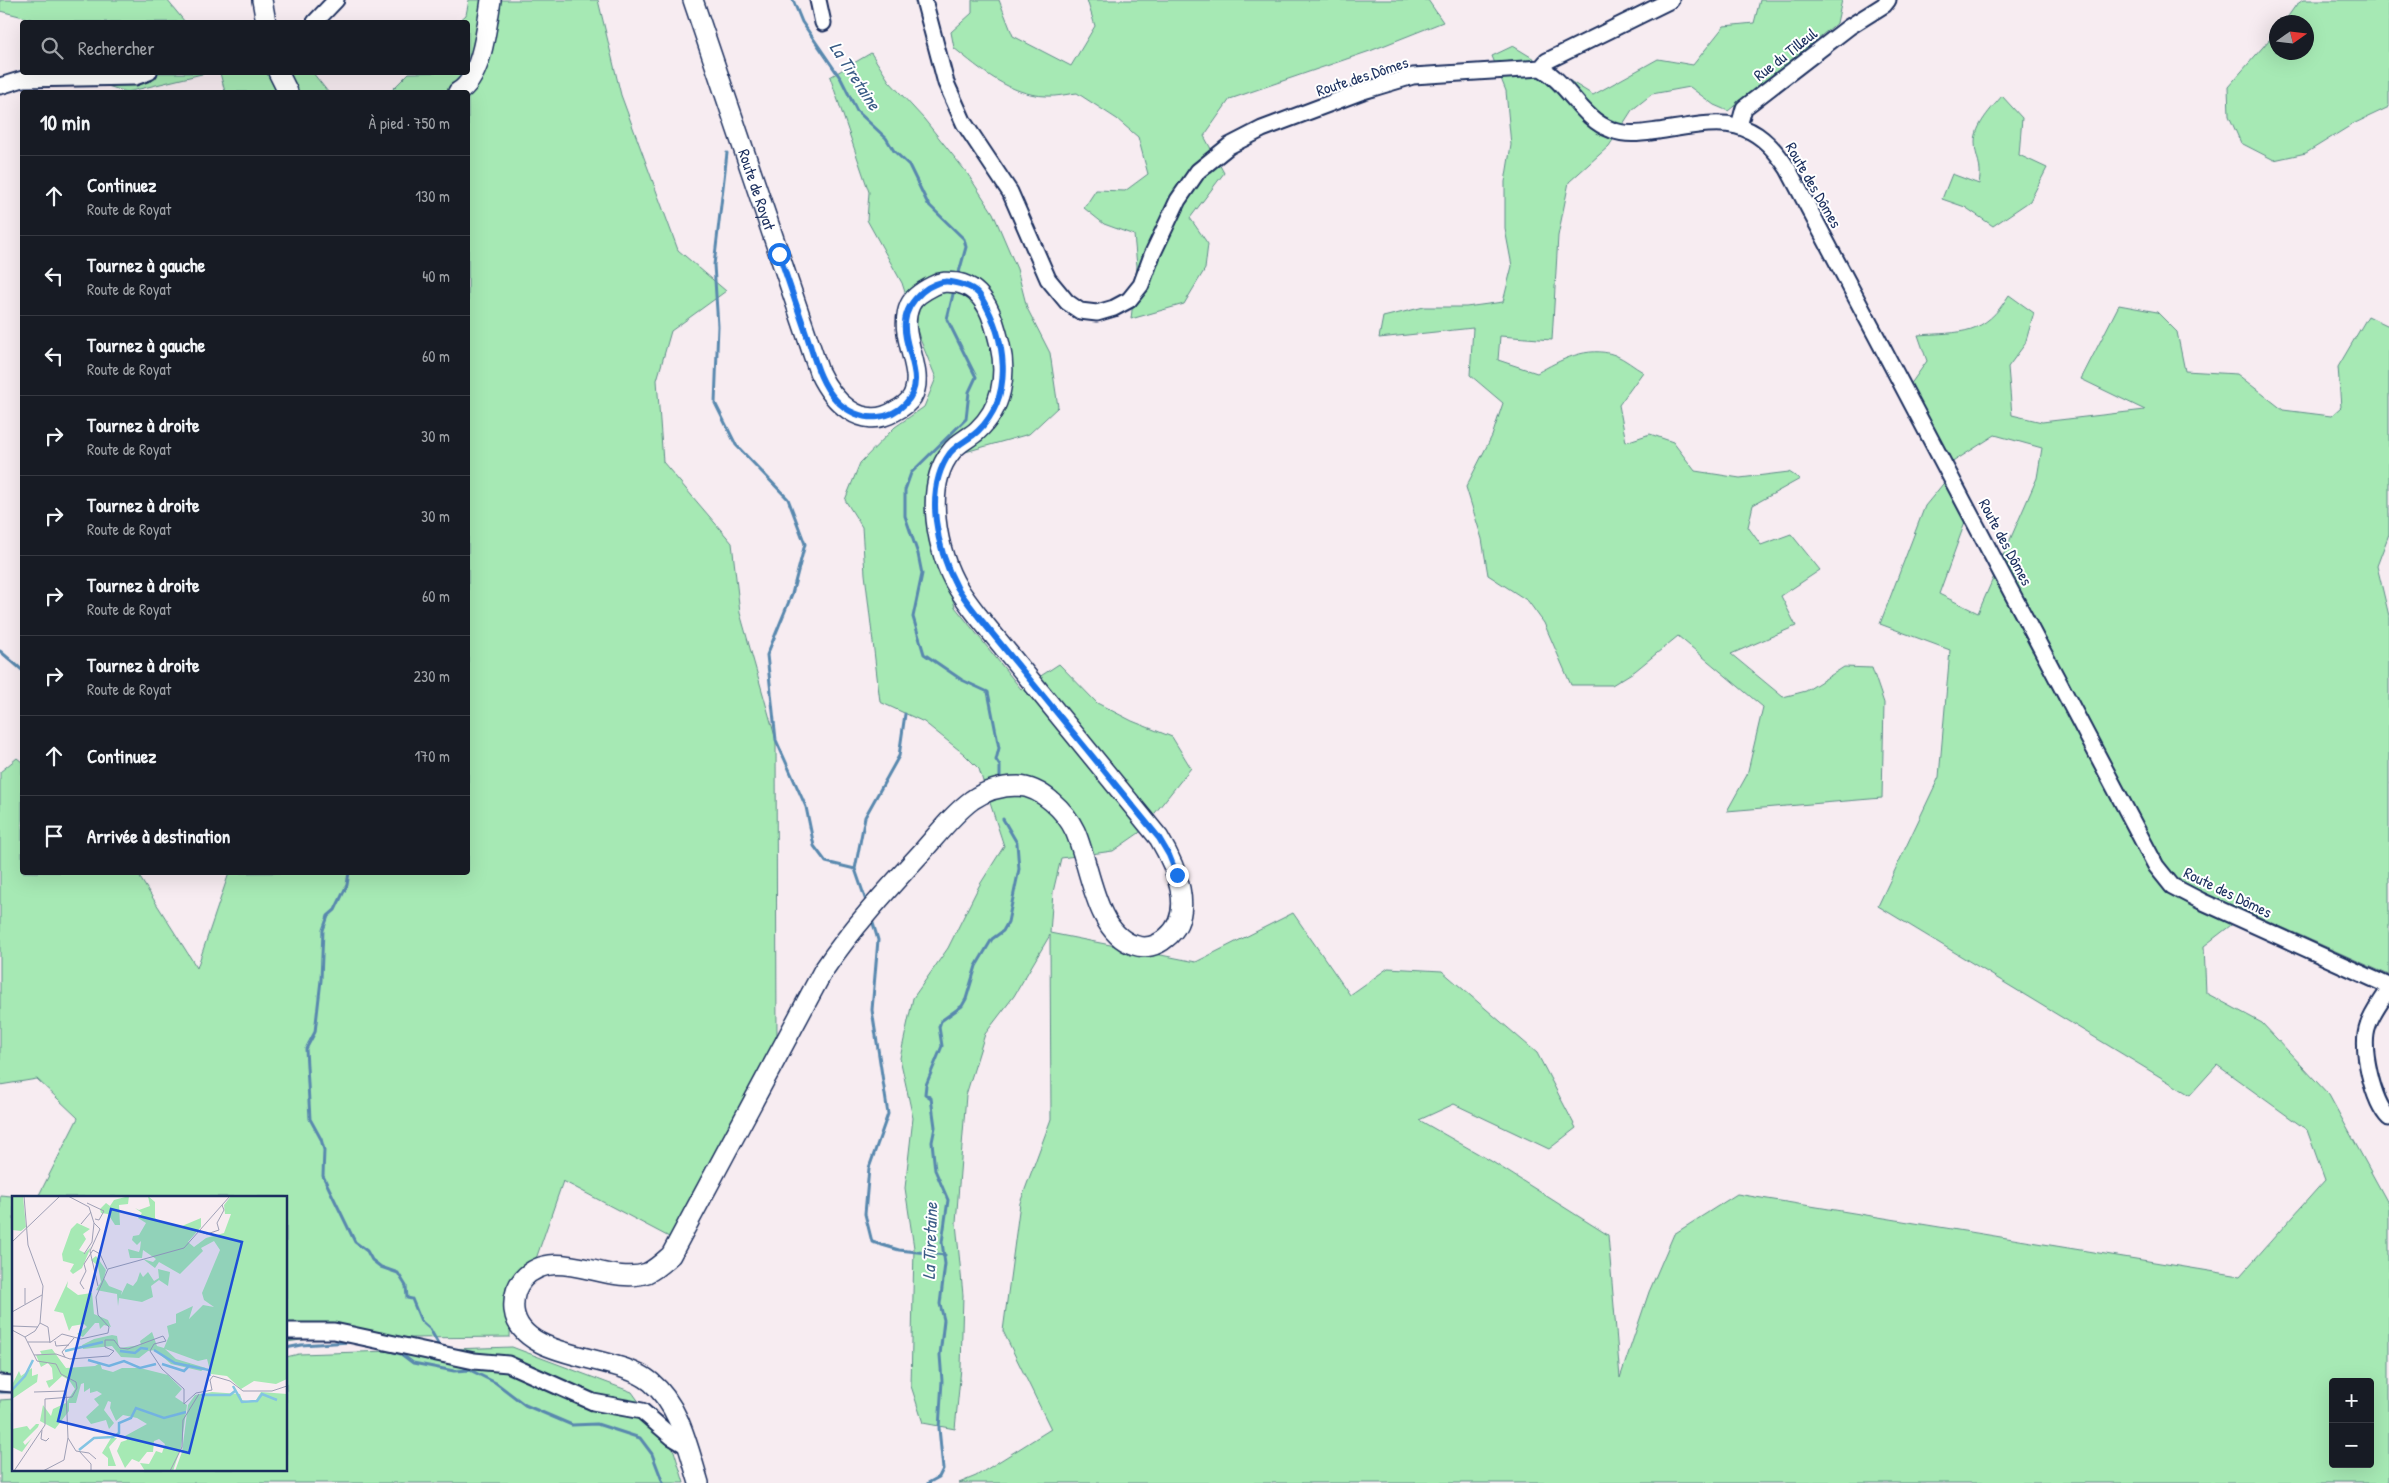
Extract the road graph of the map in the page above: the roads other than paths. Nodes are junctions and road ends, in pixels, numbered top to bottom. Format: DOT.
graph roads {
  1 [pos="262,0"];
  2 [pos="336,0"];
  3 [pos="491,0"];
  4 [pos="693,0"];
  5 [pos="818,0"];
  6 [pos="924,0"];
  7 [pos="1671,0"];
  8 [pos="1888,0"];
  9 [pos="266,20"];
  10 [pos="318,20"];
  11 [pos="823,23"];
  12 [pos="1541,68"];
  13 [pos="141,75"];
  14 [pos="280,75"];
  15 [pos="0,86"];
  16 [pos="287,90"];
  17 [pos="460,90"];
  18 [pos="1739,126"];
  19 [pos="2389,987"];
  20 [pos="2389,1118"];
  21 [pos="288,1331"];
  22 [pos="687,1446"];
  23 [pos="699,1483"];
  1 -- 9 [label="main road"];
  2 -- 10 [label="street"];
  3 -- 17 [label="main road"];
  4 -- 22 [label="main road, Route de Royat"];
  5 -- 11 [label="street"];
  6 -- 12 [label="street, Route des Dômes"];
  7 -- 12 [label="street"];
  8 -- 18 [label="street, Rue du Tilleul"];
  12 -- 18 [label="street, Route des Dômes"];
  13 -- 15 [label="street"];
  14 -- 16 [label="main road"];
  18 -- 19 [label="street, Route des Dômes"];
  19 -- 20 [label="street"];
  21 -- 22 [label="street"];
  22 -- 23 [label="main road, Route de Royat"];
}
